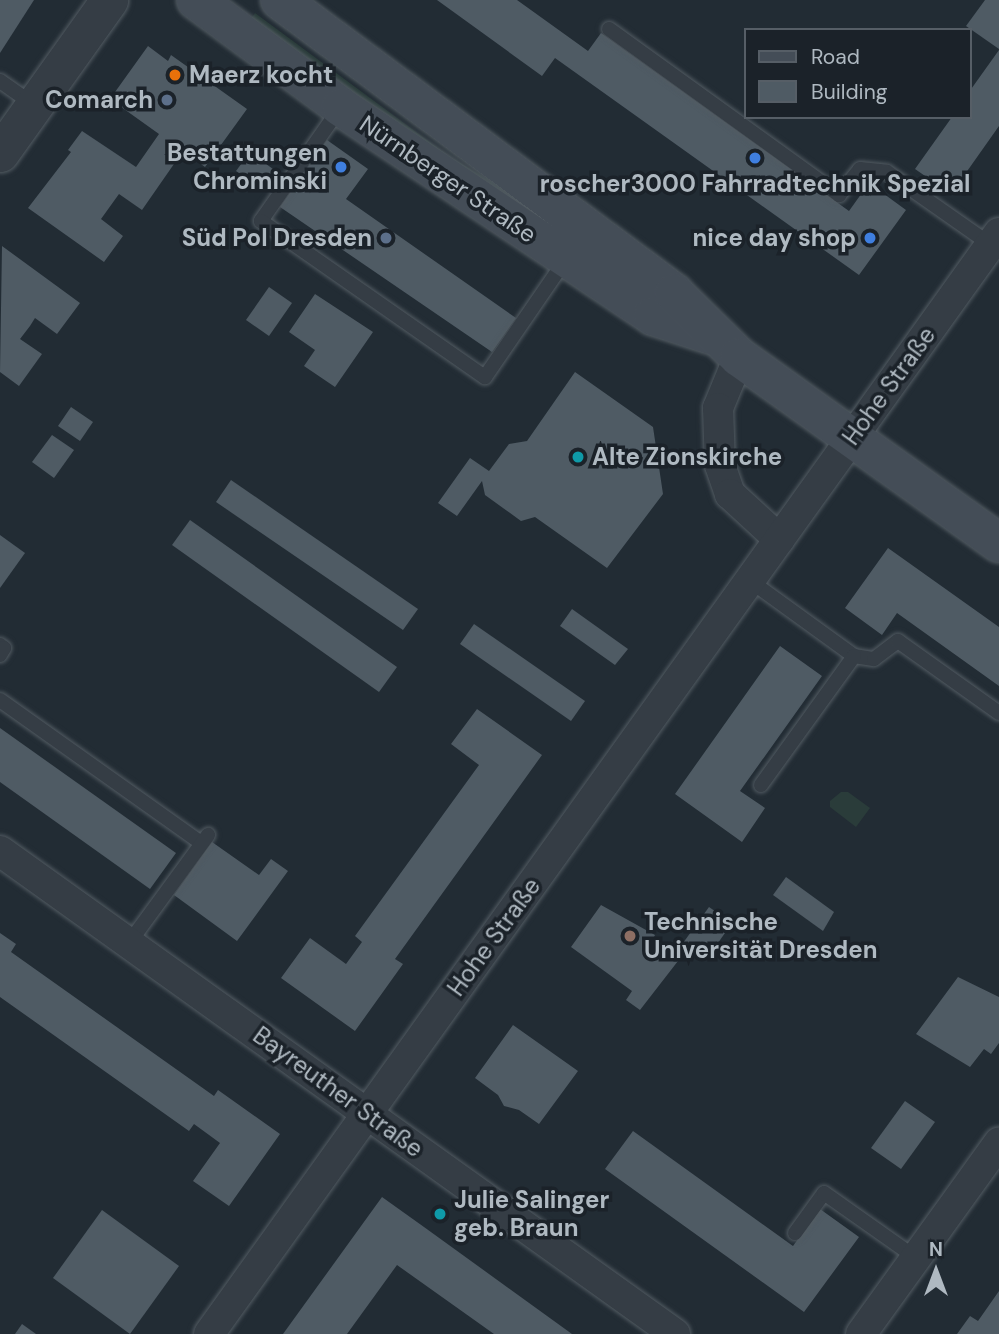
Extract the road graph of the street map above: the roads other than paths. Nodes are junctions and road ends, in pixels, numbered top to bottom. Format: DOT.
graph roads {
  1 [pos="109,0"];
  2 [pos="196,0"];
  3 [pos="280,0"];
  4 [pos="609,29"];
  5 [pos="0,81"];
  6 [pos="34,105"];
  7 [pos="341,107"];
  8 [pos="0,153"];
  9 [pos="997,243"];
  10 [pos="566,257"];
  11 [pos="726,346"];
  12 [pos="852,438"];
  13 [pos="779,539"];
  14 [pos="999,542"];
  15 [pos="750,580"];
  16 [pos="0,645"];
  17 [pos="0,654"];
  18 [pos="854,656"];
  19 [pos="0,700"];
  20 [pos="999,713"];
  21 [pos="761,785"];
  22 [pos="0,851"];
  23 [pos="129,943"];
  24 [pos="367,1114"];
  25 [pos="999,1143"];
  26 [pos="795,1233"];
  27 [pos="916,1258"];
  28 [pos="209,1334"];
  29 [pos="675,1334"];
  30 [pos="861,1334"];
  1 -- 6 [label="street"];
  2 -- 7 [label="main road, Nürnberger Straße"];
  3 -- 11 [label="main road, Nürnberger Straße"];
  4 -- 9 [label="lane"];
  5 -- 6 [label="lane"];
  6 -- 8 [label="street"];
  7 -- 10 [label="main road, Nürnberger Straße"];
  7 -- 10 [label="lane"];
  9 -- 12 [label="street, Hohe Straße"];
  10 -- 11 [label="main road, Nürnberger Straße"];
  11 -- 12 [label="main road, Nürnberger Straße"];
  11 -- 13 [label="street"];
  12 -- 13 [label="street, Hohe Straße"];
  12 -- 14 [label="main road, Nürnberger Straße"];
  13 -- 15 [label="street, Hohe Straße"];
  15 -- 18 [label="lane"];
  15 -- 24 [label="street, Hohe Straße"];
  16 -- 17 [label="lane"];
  18 -- 20 [label="lane"];
  18 -- 21 [label="lane"];
  19 -- 23 [label="lane"];
  22 -- 23 [label="street, Bayreuther Straße"];
  23 -- 24 [label="street, Bayreuther Straße"];
  24 -- 28 [label="street, Hohe Straße"];
  24 -- 29 [label="street, Bayreuther Straße"];
  25 -- 27 [label="street"];
  26 -- 27 [label="lane"];
  27 -- 30 [label="street"];
}
